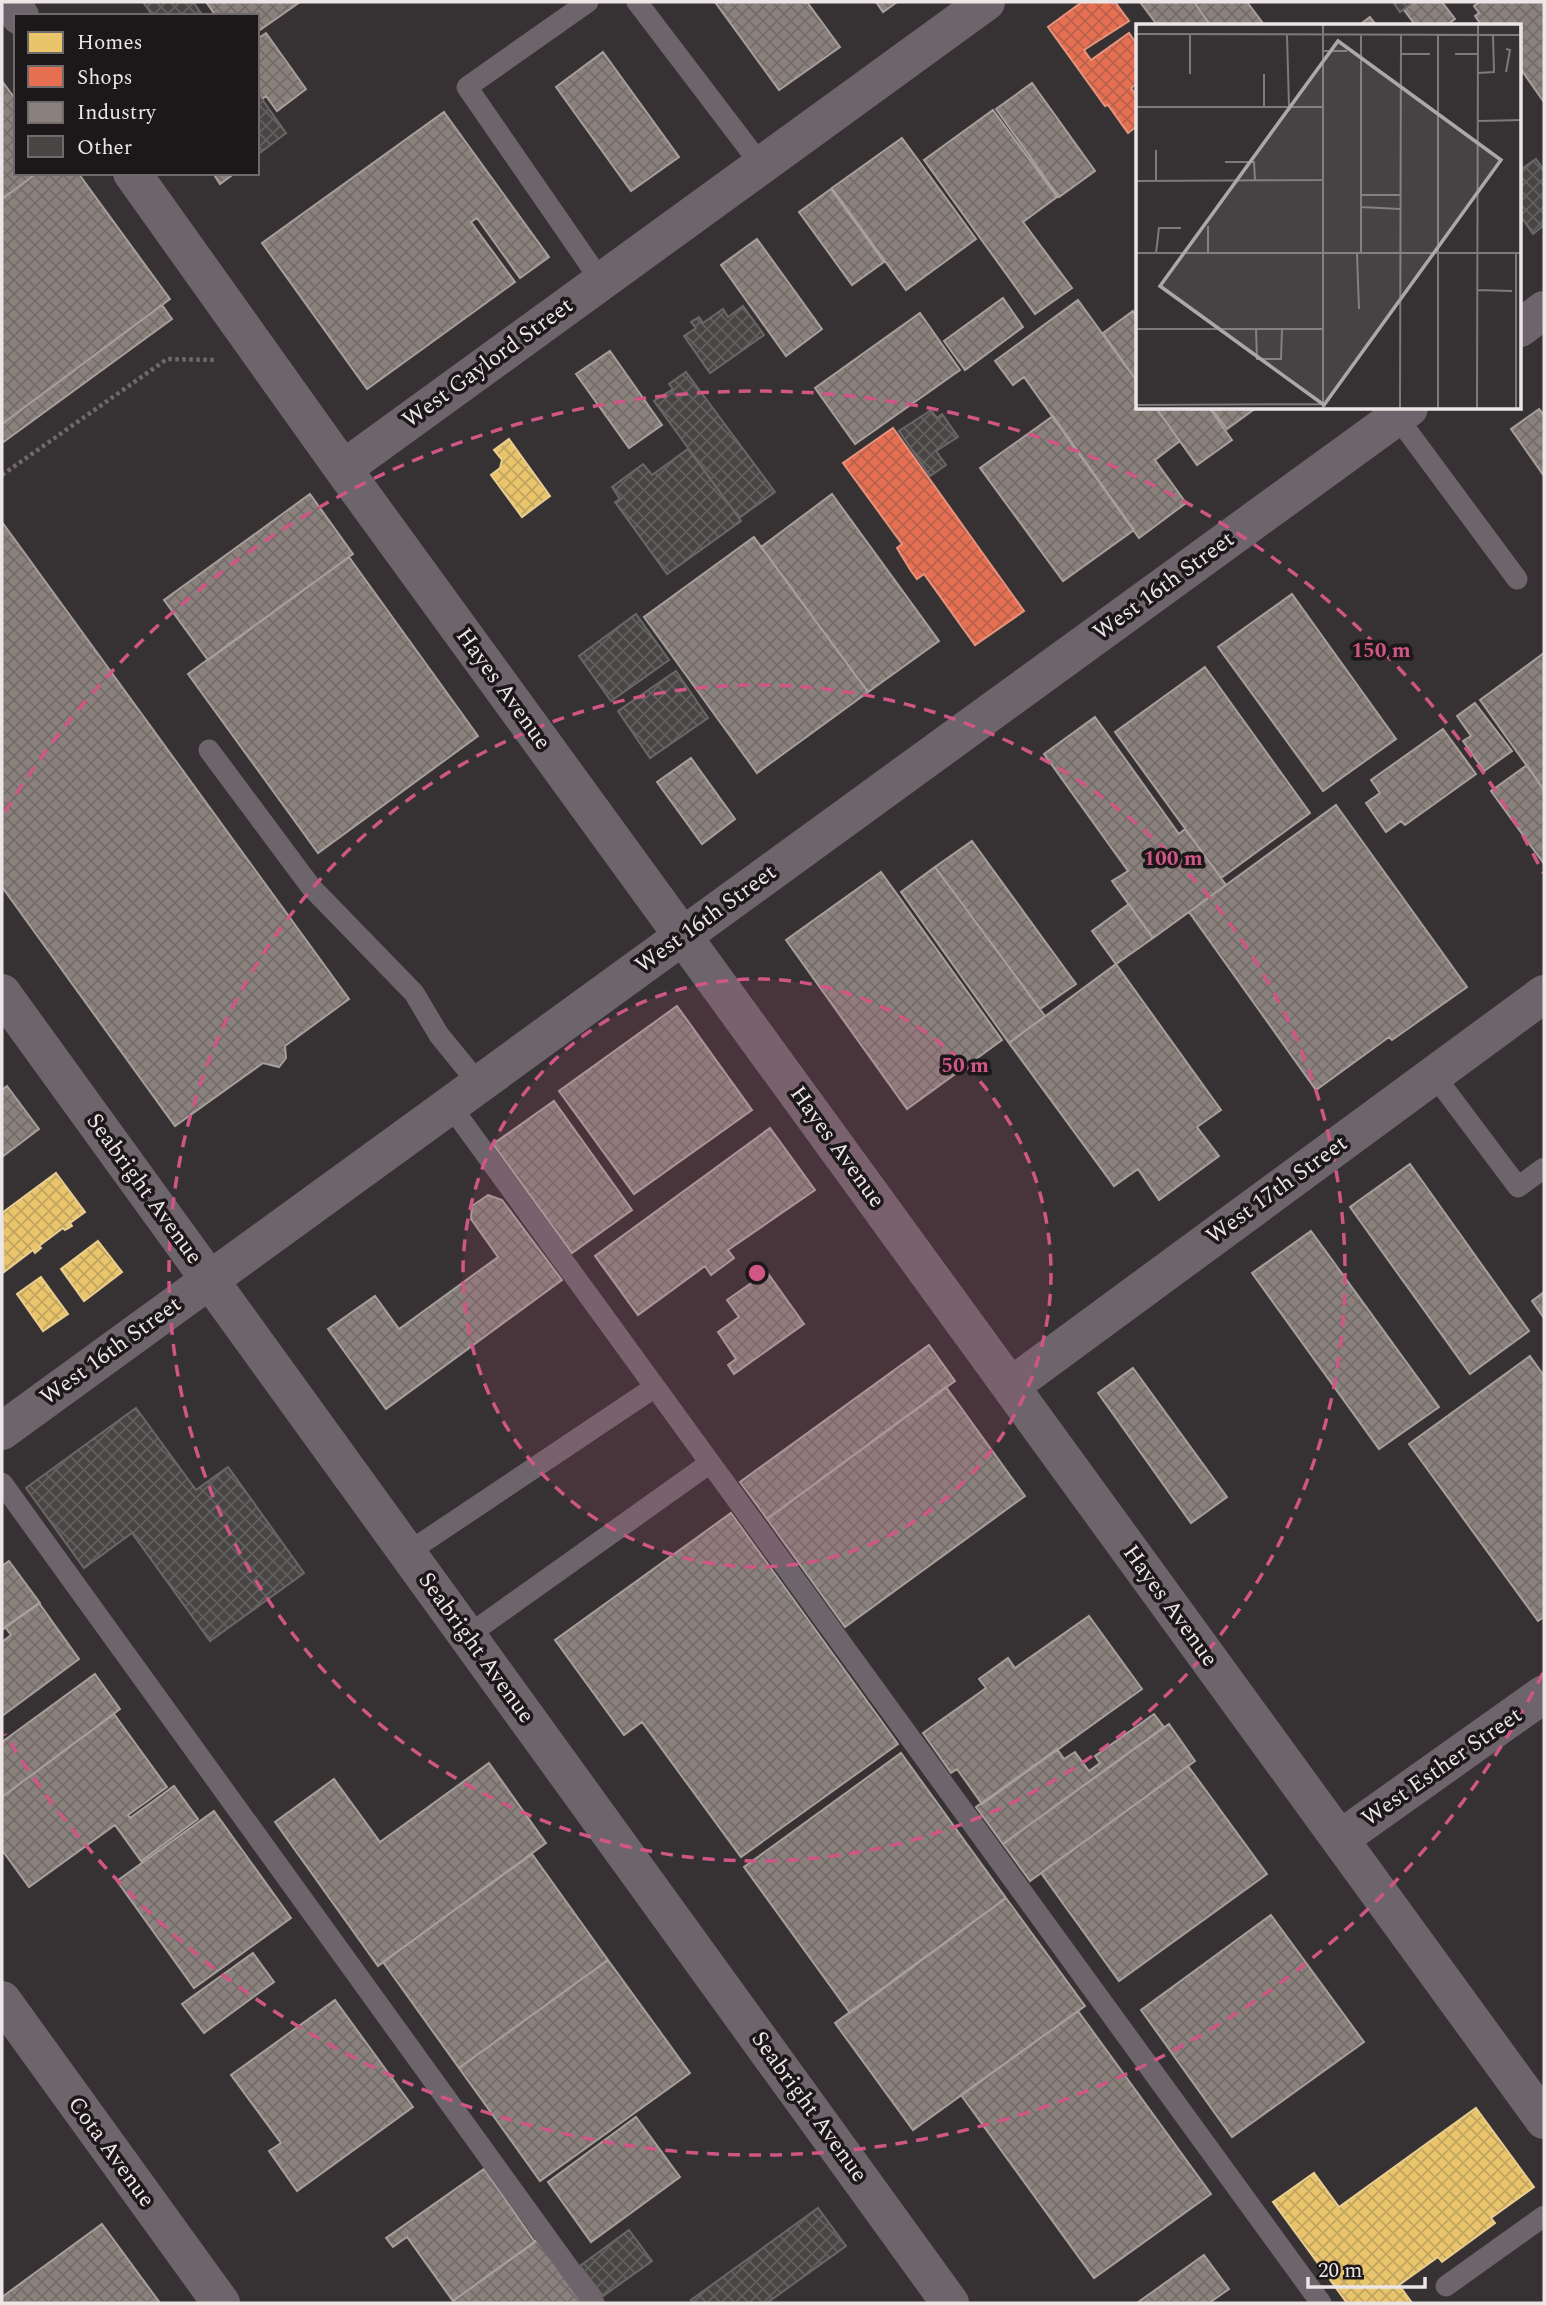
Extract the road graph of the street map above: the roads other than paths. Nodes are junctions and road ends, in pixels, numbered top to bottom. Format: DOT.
graph roads {
  1 [pos="587,2"];
  2 [pos="637,2"];
  3 [pos="986,2"];
  4 [pos="761,165"];
  5 [pos="133,175"];
  6 [pos="601,281"];
  7 [pos="1544,310"];
  8 [pos="1522,326"];
  9 [pos="1403,412"];
  10 [pos="343,469"];
  11 [pos="1517,579"];
  12 [pos="209,750"];
  13 [pos="683,936"];
  14 [pos="2,993"];
  15 [pos="1544,994"];
  16 [pos="1434,1075"];
  17 [pos="465,1094"];
  18 [pos="1544,1168"];
  19 [pos="209,1280"];
  20 [pos="1011,1386"];
  21 [pos="655,1387"];
  22 [pos="2,1430"];
  23 [pos="710,1463"];
  24 [pos="2,1483"];
  25 [pos="407,1553"];
  26 [pos="467,1636"];
  27 [pos="1544,1694"];
  28 [pos="1340,1839"];
  29 [pos="2,2000"];
  30 [pos="1544,2120"];
  31 [pos="1544,2216"];
  32 [pos="1446,2286"];
  33 [pos="221,2303"];
  34 [pos="594,2303"];
  35 [pos="950,2303"];
  36 [pos="1321,2303"];
  1 -- 6 [label="lane"];
  2 -- 4 [label="lane"];
  3 -- 4 [label="street, West Gaylord Street"];
  4 -- 6 [label="street, West Gaylord Street"];
  5 -- 10 [label="street, Hayes Avenue"];
  6 -- 10 [label="street, West Gaylord Street"];
  7 -- 8 [label="street"];
  9 -- 11 [label="lane"];
  9 -- 13 [label="street, West 16th Street"];
  10 -- 13 [label="street, Hayes Avenue"];
  12 -- 17 [label="lane"];
  13 -- 17 [label="street, West 16th Street"];
  13 -- 20 [label="street, Hayes Avenue"];
  14 -- 19 [label="street, Seabright Avenue"];
  15 -- 16 [label="street, West 17th Street"];
  16 -- 18 [label="lane"];
  16 -- 20 [label="street, West 17th Street"];
  17 -- 19 [label="street, West 16th Street"];
  17 -- 21 [label="lane"];
  19 -- 22 [label="street, West 16th Street"];
  19 -- 25 [label="street, Seabright Avenue"];
  20 -- 28 [label="street, Hayes Avenue"];
  21 -- 23 [label="lane"];
  21 -- 25 [label="lane"];
  23 -- 26 [label="lane"];
  23 -- 36 [label="lane"];
  24 -- 34 [label="lane"];
  25 -- 26 [label="street, Seabright Avenue"];
  26 -- 35 [label="street, Seabright Avenue"];
  27 -- 28 [label="street, West Esther Street"];
  28 -- 30 [label="street, Hayes Avenue"];
  29 -- 33 [label="street, Cota Avenue"];
  31 -- 32 [label="lane"];
}
